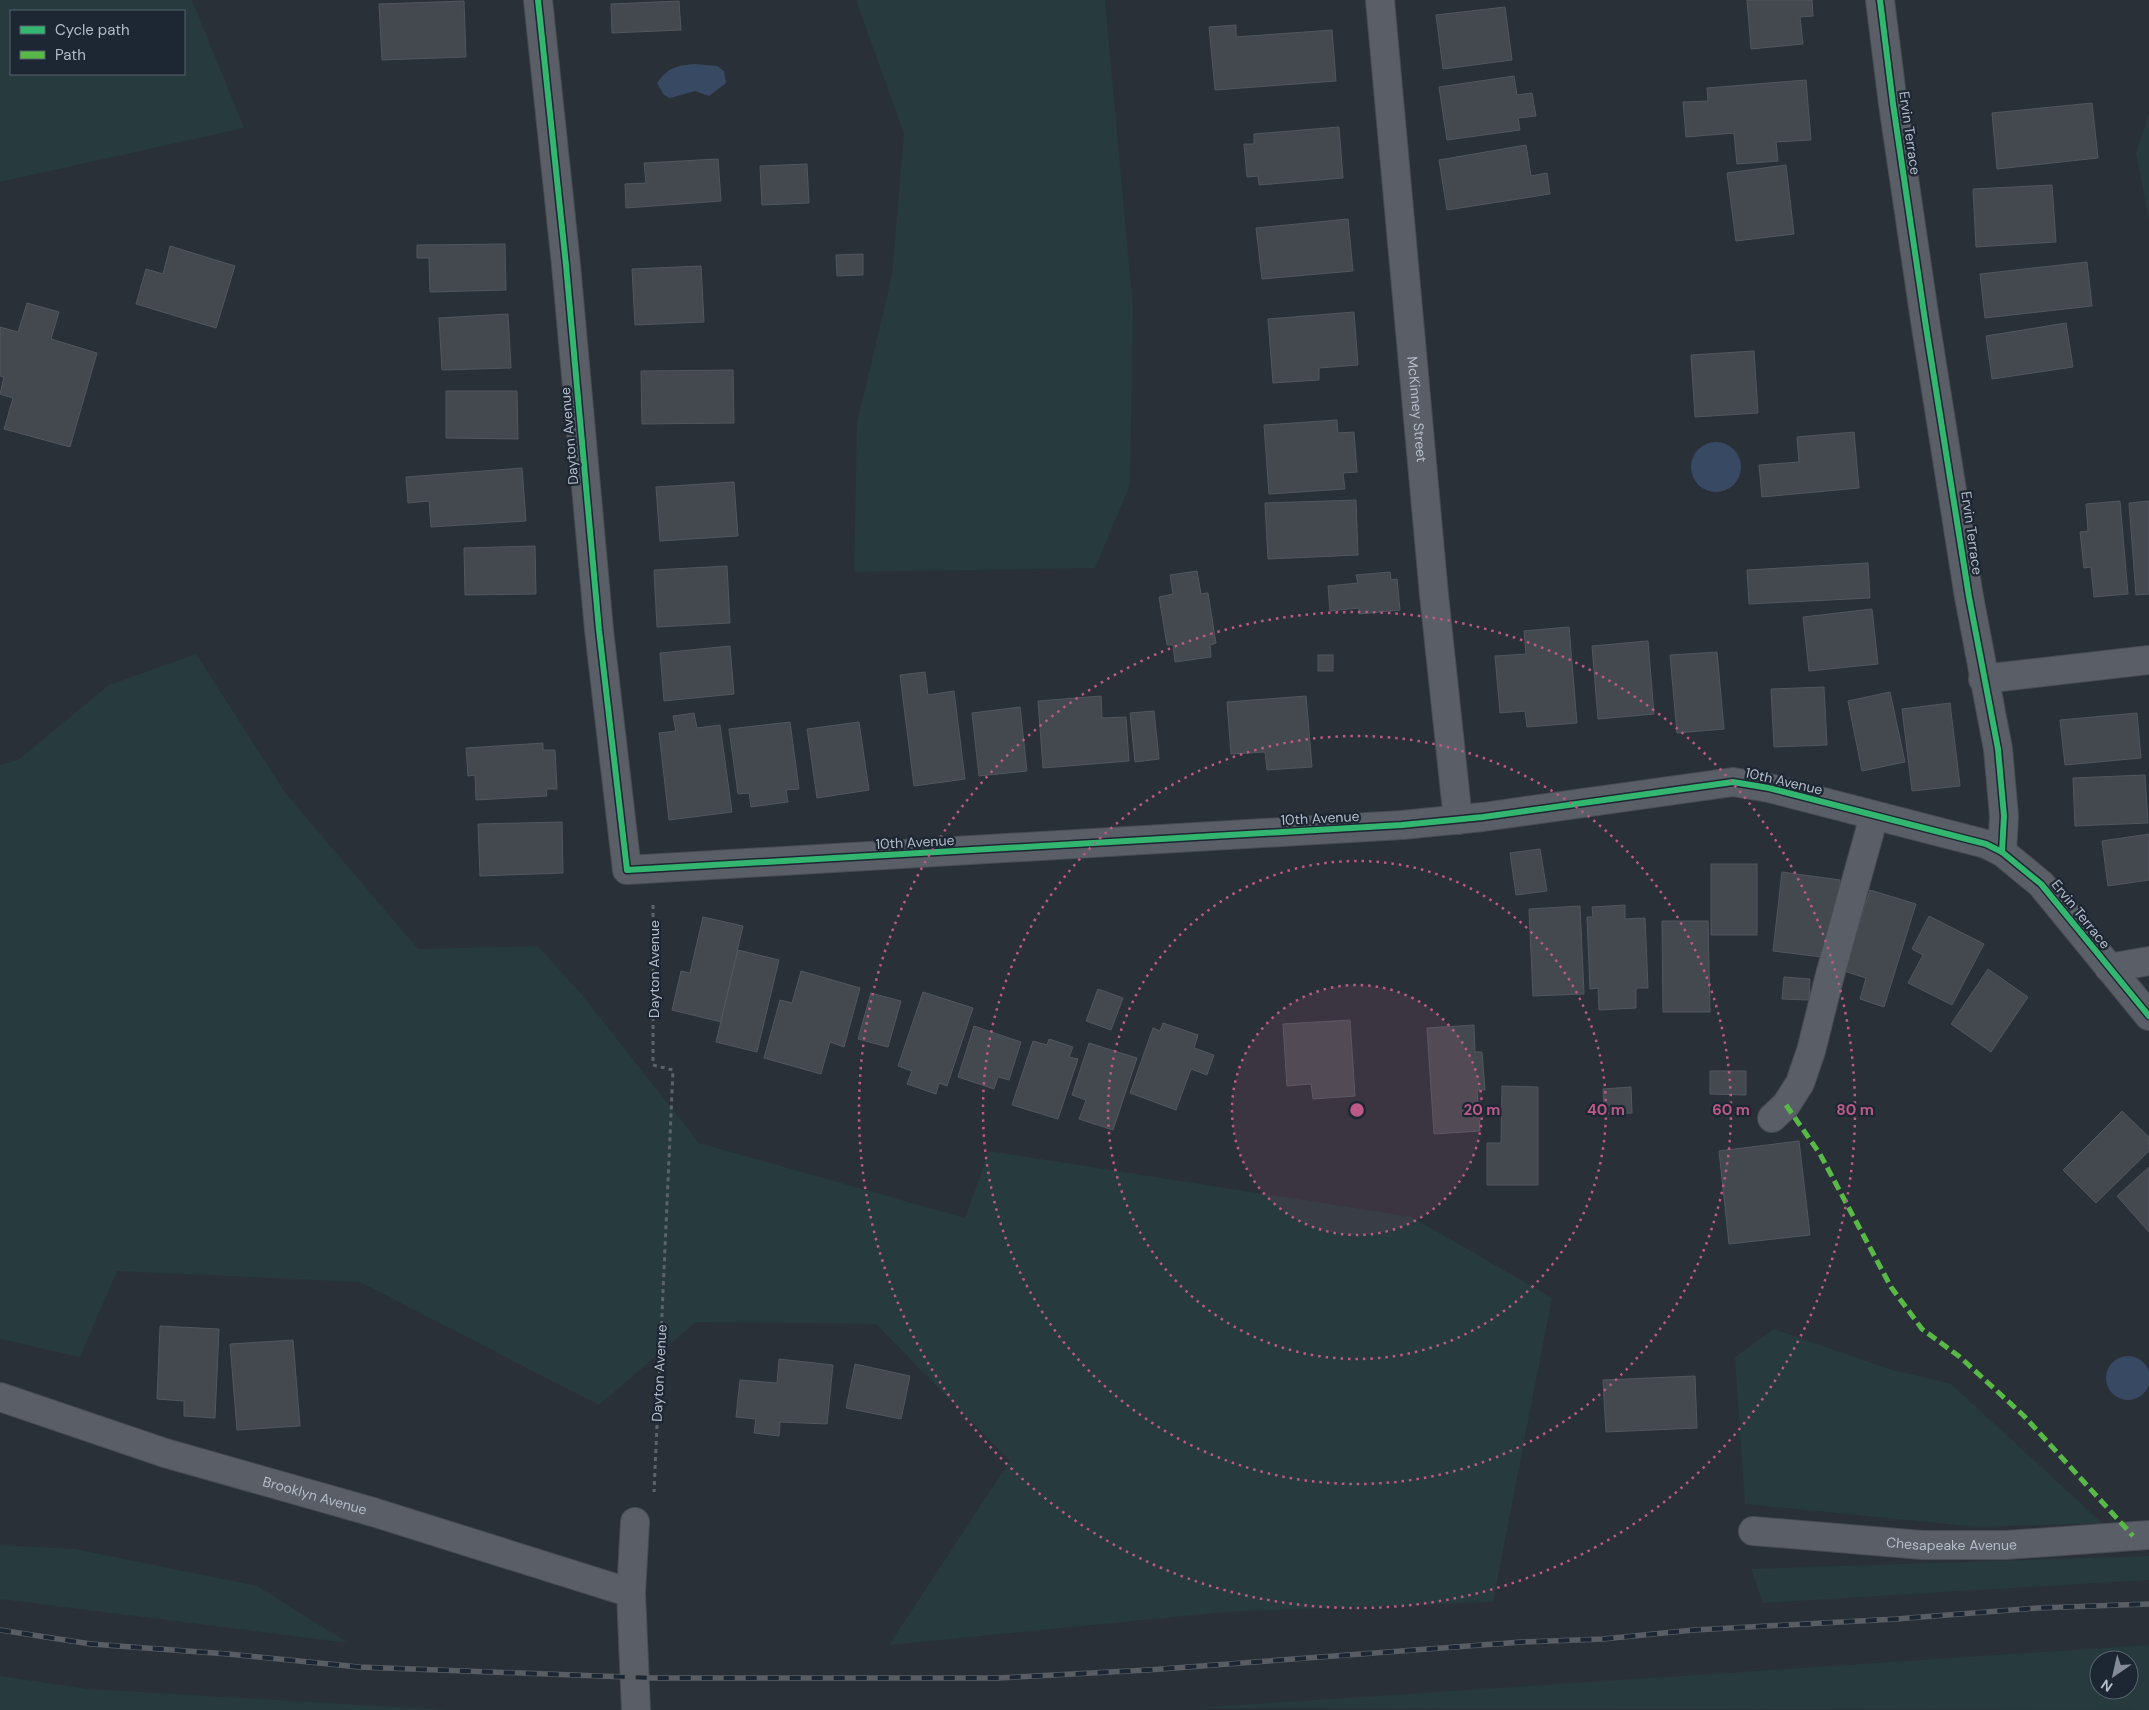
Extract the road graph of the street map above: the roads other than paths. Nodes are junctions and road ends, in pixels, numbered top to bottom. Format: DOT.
graph roads {
  1 [pos="538,0"];
  2 [pos="1380,0"];
  3 [pos="1880,0"];
  4 [pos="2149,660"];
  5 [pos="1983,679"];
  6 [pos="1874,816"];
  7 [pos="1458,820"];
  8 [pos="2002,852"];
  9 [pos="627,870"];
  10 [pos="2149,961"];
  11 [pos="2109,968"];
  12 [pos="2149,1016"];
  13 [pos="1772,1118"];
  14 [pos="0,1397"];
  15 [pos="635,1522"];
  16 [pos="1753,1531"];
  17 [pos="2149,1535"];
  18 [pos="631,1593"];
  19 [pos="636,1710"];
  1 -- 9 [label="street, Dayton Avenue"];
  2 -- 7 [label="street, McKinney Street"];
  3 -- 5 [label="street, Ervin Terrace"];
  4 -- 5 [label="street"];
  5 -- 8 [label="street, Ervin Terrace"];
  6 -- 7 [label="street, 10th Avenue"];
  6 -- 8 [label="street, 10th Avenue"];
  6 -- 13 [label="street"];
  7 -- 9 [label="street, 10th Avenue"];
  8 -- 11 [label="street, Ervin Terrace"];
  10 -- 11 [label="street"];
  11 -- 12 [label="street, Ervin Terrace"];
  14 -- 18 [label="street, Brooklyn Avenue"];
  15 -- 18 [label="street"];
  16 -- 17 [label="street, Chesapeake Avenue"];
  18 -- 19 [label="street"];
}
